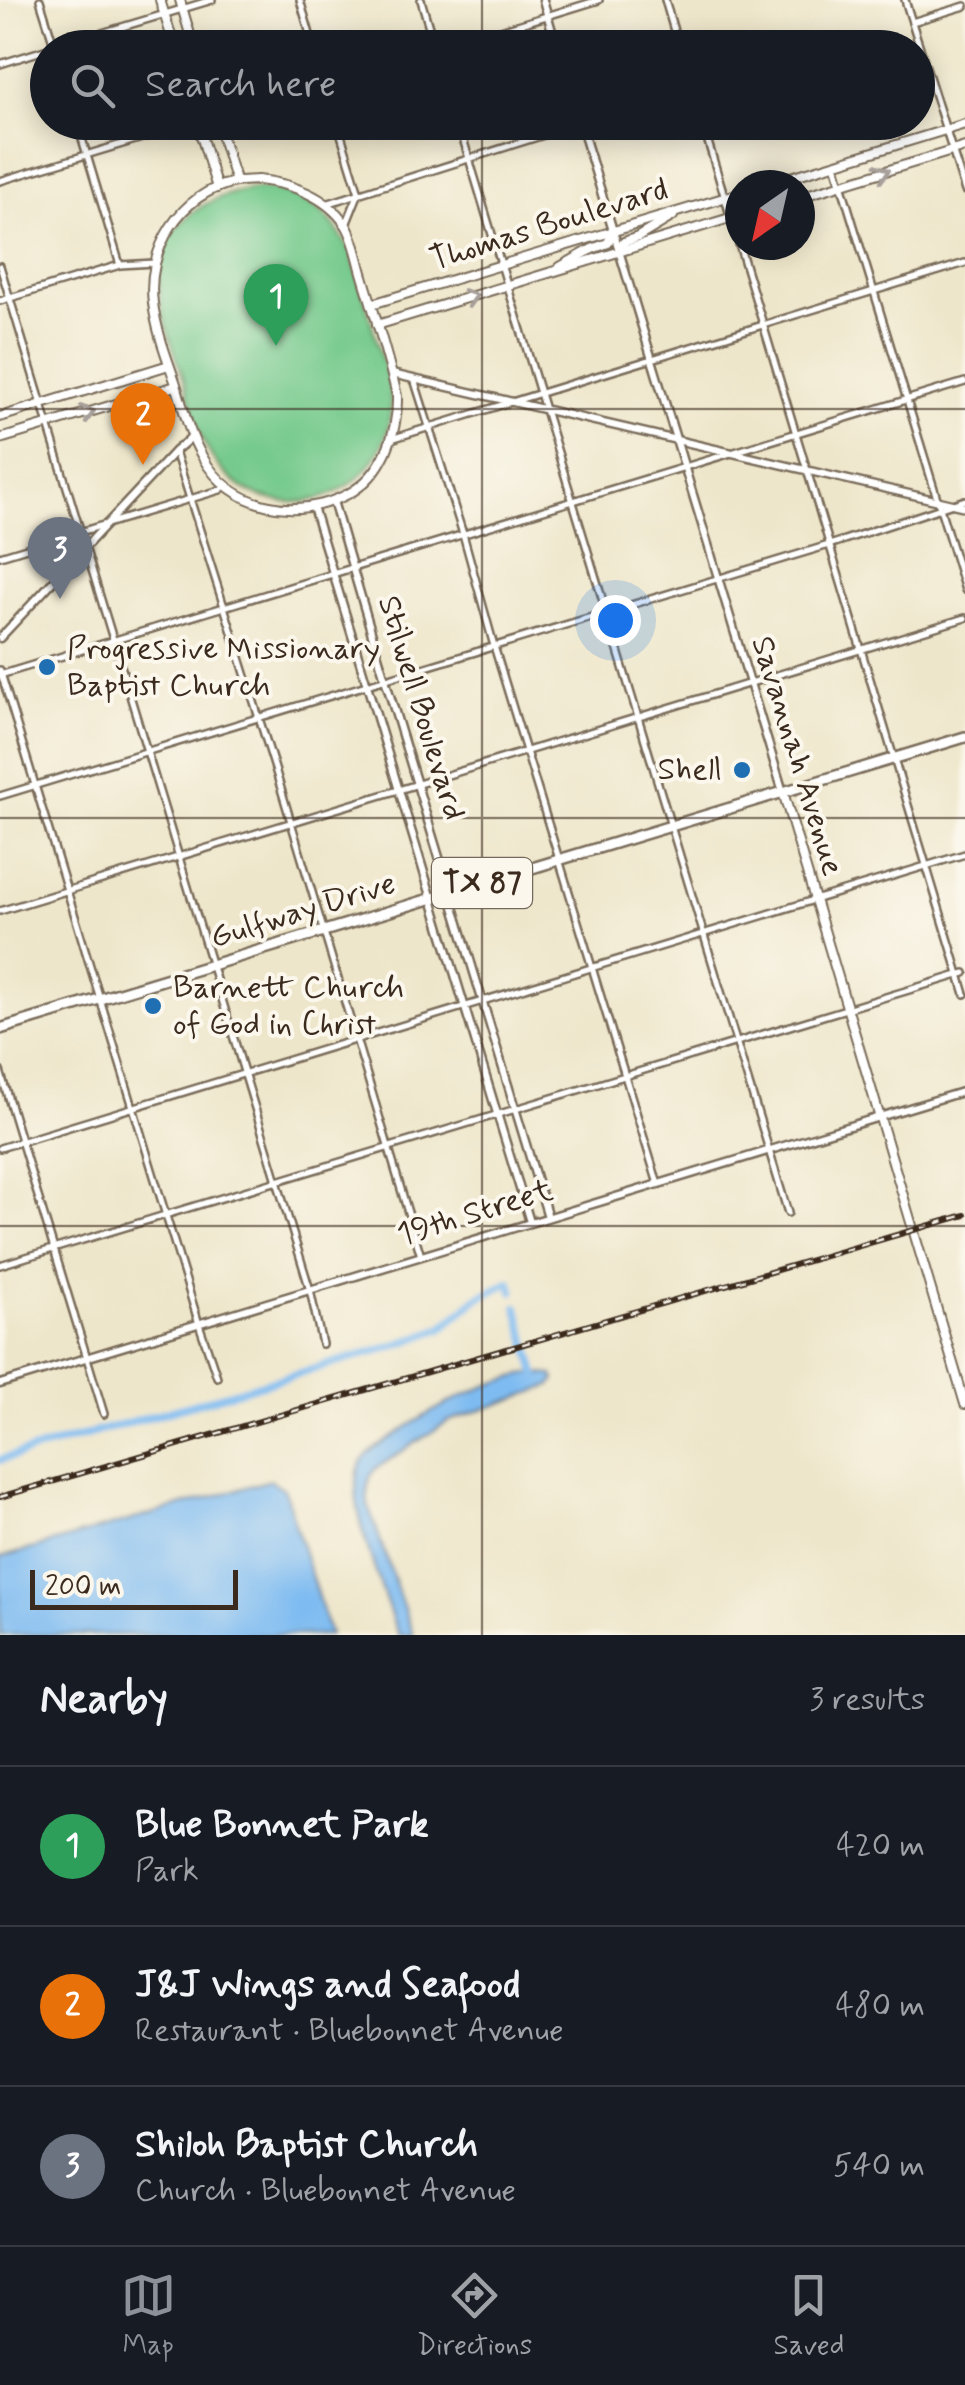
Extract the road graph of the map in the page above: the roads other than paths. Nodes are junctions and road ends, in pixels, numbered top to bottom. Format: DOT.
graph roads {
  1 [pos="40,0"];
  2 [pos="160,0"];
  3 [pos="212,0"];
  4 [pos="300,0"];
  5 [pos="420,0"];
  6 [pos="543,0"];
  7 [pos="599,0"];
  8 [pos="664,0"];
  9 [pos="905,0"];
  10 [pos="181,4"];
  11 [pos="965,6"];
  12 [pos="164,14"];
  13 [pos="548,16"];
  14 [pos="912,22"];
  15 [pos="48,30"];
  16 [pos="111,30"];
  17 [pos="169,30"];
  18 [pos="189,30"];
  19 [pos="309,30"];
  20 [pos="432,30"];
  21 [pos="500,30"];
  22 [pos="552,30"];
  23 [pos="673,30"];
  24 [pos="915,30"];
  25 [pos="30,55"];
  26 [pos="0,64"];
  27 [pos="935,95"];
  28 [pos="965,124"];
  29 [pos="946,130"];
  30 [pos="935,133"];
  31 [pos="82,140"];
  32 [pos="137,140"];
  33 [pos="202,140"];
  34 [pos="223,140"];
  35 [pos="343,140"];
  36 [pos="464,140"];
  37 [pos="526,140"];
  38 [pos="587,140"];
  39 [pos="707,140"];
  40 [pos="913,140"];
  41 [pos="965,146"];
  42 [pos="952,150"];
  43 [pos="87,155"];
  44 [pos="469,157"];
  45 [pos="835,164"];
  46 [pos="815,170"];
  47 [pos="0,182"];
  48 [pos="236,182"];
  49 [pos="842,184"];
  50 [pos="217,188"];
  51 [pos="965,191"];
  52 [pos="815,192"];
  53 [pos="359,193"];
  54 [pos="724,198"];
  55 [pos="326,204"];
  56 [pos="681,211"];
  57 [pos="725,219"];
  58 [pos="346,225"];
  59 [pos="613,232"];
  60 [pos="619,252"];
  61 [pos="746,260"];
  62 [pos="154,262"];
  63 [pos="965,263"];
  64 [pos="120,265"];
  65 [pos="502,265"];
  66 [pos="0,266"];
  67 [pos="552,272"];
  68 [pos="508,285"];
  69 [pos="874,291"];
  70 [pos="10,298"];
  71 [pos="0,301"];
  72 [pos="372,304"];
  73 [pos="378,325"];
  74 [pos="763,325"];
  75 [pos="652,359"];
  76 [pos="169,365"];
  77 [pos="392,374"];
  78 [pos="414,379"];
  79 [pos="965,382"];
  80 [pos="176,386"];
  81 [pos="541,392"];
  82 [pos="907,399"];
  83 [pos="514,402"];
  84 [pos="42,404"];
  85 [pos="546,410"];
  86 [pos="0,417"];
  87 [pos="48,425"];
  88 [pos="430,426"];
  89 [pos="796,433"];
  90 [pos="193,436"];
  91 [pos="0,439"];
  92 [pos="391,439"];
  93 [pos="676,439"];
  94 [pos="176,451"];
  95 [pos="732,453"];
  96 [pos="684,467"];
  97 [pos="808,470"];
  98 [pos="226,485"];
  99 [pos="192,498"];
  100 [pos="573,500"];
  101 [pos="333,501"];
  102 [pos="939,504"];
  103 [pos="965,504"];
  104 [pos="313,507"];
  105 [pos="106,524"];
  106 [pos="81,532"];
  107 [pos="463,534"];
  108 [pos="829,545"];
  109 [pos="85,547"];
  110 [pos="0,556"];
  111 [pos="352,568"];
  112 [pos="333,574"];
  113 [pos="717,578"];
  114 [pos="965,590"];
  115 [pos="224,607"];
  116 [pos="606,612"];
  117 [pos="965,618"];
  118 [pos="0,638"];
  119 [pos="113,640"];
  120 [pos="494,646"];
  121 [pos="861,650"];
  122 [pos="0,673"];
  123 [pos="385,679"];
  124 [pos="750,684"];
  125 [pos="366,685"];
  126 [pos="258,718"];
  127 [pos="638,718"];
  128 [pos="965,737"];
  129 [pos="527,751"];
  130 [pos="146,752"];
  131 [pos="894,758"];
  132 [pos="418,784"];
  133 [pos="34,786"];
  134 [pos="400,790"];
  135 [pos="782,792"];
  136 [pos="0,796"];
  137 [pos="291,823"];
  138 [pos="671,826"];
  139 [pos="965,854"];
  140 [pos="178,857"];
  141 [pos="560,859"];
  142 [pos="926,866"];
  143 [pos="66,891"];
  144 [pos="450,892"];
  145 [pos="432,898"];
  146 [pos="815,900"];
  147 [pos="0,912"];
  148 [pos="322,932"];
  149 [pos="704,934"];
  150 [pos="210,966"];
  151 [pos="592,967"];
  152 [pos="962,974"];
  153 [pos="965,994"];
  154 [pos="100,999"];
  155 [pos="483,1000"];
  156 [pos="465,1006"];
  157 [pos="848,1008"];
  158 [pos="0,1029"];
  159 [pos="356,1040"];
  160 [pos="737,1042"];
  161 [pos="0,1071"];
  162 [pos="244,1074"];
  163 [pos="625,1076"];
  164 [pos="965,1091"];
  165 [pos="133,1108"];
  166 [pos="516,1109"];
  167 [pos="498,1114"];
  168 [pos="880,1117"];
  169 [pos="21,1141"];
  170 [pos="0,1148"];
  171 [pos="389,1148"];
  172 [pos="770,1150"];
  173 [pos="277,1182"];
  174 [pos="658,1184"];
  175 [pos="788,1213"];
  176 [pos="166,1215"];
  177 [pos="548,1217"];
  178 [pos="530,1222"];
  179 [pos="54,1249"];
  180 [pos="420,1256"];
  181 [pos="0,1265"];
  182 [pos="310,1290"];
  183 [pos="198,1324"];
  184 [pos="322,1344"];
  185 [pos="87,1358"];
  186 [pos="217,1377"];
  187 [pos="0,1384"];
  188 [pos="965,1404"];
  189 [pos="104,1414"];
  1 -- 15 [label="street"];
  2 -- 12 [label="main road"];
  3 -- 10 [label="street"];
  4 -- 19 [label="street"];
  5 -- 20 [label="street"];
  6 -- 13 [label="street"];
  7 -- 13 [label="street"];
  8 -- 23 [label="street"];
  9 -- 14 [label="street"];
  10 -- 12 [label="street"];
  10 -- 18 [label="main road"];
  11 -- 14 [label="street"];
  12 -- 16 [label="street"];
  12 -- 17 [label="main road"];
  13 -- 21 [label="street"];
  13 -- 22 [label="street"];
  14 -- 24 [label="street"];
  25 -- 26 [label="street"];
  27 -- 29 [label="street"];
  28 -- 29 [label="main road"];
  29 -- 30 [label="main road"];
  29 -- 42 [label="street"];
  31 -- 43 [label="street"];
  32 -- 43 [label="street"];
  33 -- 50 [label="main road"];
  34 -- 48 [label="main road"];
  35 -- 53 [label="street"];
  36 -- 44 [label="street"];
  37 -- 44 [label="street"];
  38 -- 59 [label="street, Savannah Avenue"];
  39 -- 54 [label="street"];
  40 -- 45 [label="main road"];
  41 -- 42 [label="main road"];
  49 -- 42 [label="main road, one-way"];
  42 -- 51 [label="street"];
  43 -- 47 [label="street"];
  43 -- 64 [label="street"];
  44 -- 53 [label="street"];
  44 -- 65 [label="street"];
  45 -- 46 [label="main road"];
  45 -- 49 [label="street"];
  48 -- 50 [label="main road"];
  48 -- 55 [label="main road"];
  49 -- 52 [label="main road"];
  49 -- 69 [label="street"];
  50 -- 62 [label="main road"];
  53 -- 55 [label="street"];
  53 -- 58 [label="street"];
  54 -- 56 [label="main road, Thomas Boulevard"];
  55 -- 58 [label="main road"];
  56 -- 59 [label="main road, Thomas Boulevard"];
  56 -- 60 [label="main road"];
  57 -- 60 [label="main road, Thomas Boulevard"];
  58 -- 72 [label="main road"];
  59 -- 60 [label="street, Savannah Avenue"];
  59 -- 65 [label="main road, Thomas Boulevard"];
  59 -- 67 [label="main road"];
  60 -- 67 [label="main road, Thomas Boulevard"];
  60 -- 75 [label="street, Savannah Avenue"];
  61 -- 74 [label="street"];
  62 -- 64 [label="street"];
  62 -- 76 [label="main road"];
  63 -- 69 [label="street"];
  64 -- 70 [label="street"];
  65 -- 68 [label="street"];
  65 -- 72 [label="main road, Thomas Boulevard"];
  66 -- 70 [label="street"];
  67 -- 68 [label="main road, Thomas Boulevard"];
  73 -- 68 [label="main road, Thomas Boulevard, one-way"];
  68 -- 81 [label="street"];
  69 -- 74 [label="street"];
  69 -- 82 [label="street"];
  70 -- 71 [label="street"];
  70 -- 84 [label="street"];
  72 -- 73 [label="main road"];
  73 -- 77 [label="main road"];
  74 -- 75 [label="street"];
  74 -- 89 [label="street"];
  75 -- 81 [label="street"];
  75 -- 93 [label="street, Savannah Avenue"];
  76 -- 80 [label="main road"];
  76 -- 84 [label="main road"];
  77 -- 78 [label="street"];
  77 -- 92 [label="main road"];
  78 -- 83 [label="street"];
  78 -- 88 [label="street"];
  79 -- 82 [label="street"];
  87 -- 80 [label="main road, one-way"];
  80 -- 90 [label="main road"];
  81 -- 83 [label="street"];
  81 -- 85 [label="street"];
  82 -- 89 [label="street"];
  82 -- 102 [label="street"];
  83 -- 85 [label="street"];
  83 -- 88 [label="street"];
  84 -- 86 [label="main road"];
  84 -- 87 [label="street"];
  85 -- 93 [label="street"];
  85 -- 100 [label="street"];
  87 -- 91 [label="main road"];
  87 -- 106 [label="street"];
  88 -- 92 [label="street"];
  88 -- 107 [label="street"];
  89 -- 95 [label="street"];
  89 -- 97 [label="street"];
  90 -- 94 [label="street"];
  90 -- 98 [label="main road"];
  92 -- 101 [label="main road"];
  93 -- 95 [label="street"];
  93 -- 96 [label="street, Savannah Avenue"];
  94 -- 99 [label="street"];
  94 -- 105 [label="street"];
  95 -- 96 [label="street"];
  95 -- 97 [label="street"];
  96 -- 100 [label="street"];
  96 -- 113 [label="street, Savannah Avenue"];
  97 -- 102 [label="street"];
  97 -- 108 [label="street"];
  98 -- 99 [label="street"];
  98 -- 104 [label="main road"];
  99 -- 105 [label="street"];
  99 -- 115 [label="street"];
  100 -- 107 [label="street"];
  100 -- 116 [label="street"];
  101 -- 104 [label="main road"];
  101 -- 111 [label="street, Stilwell Boulevard"];
  102 -- 103 [label="street"];
  102 -- 108 [label="street"];
  102 -- 114 [label="street"];
  104 -- 112 [label="street, Stilwell Boulevard"];
  105 -- 106 [label="street"];
  105 -- 109 [label="street"];
  106 -- 109 [label="street"];
  106 -- 110 [label="street"];
  107 -- 111 [label="street"];
  107 -- 120 [label="street"];
  108 -- 113 [label="street"];
  108 -- 121 [label="street"];
  109 -- 118 [label="street"];
  109 -- 119 [label="street"];
  111 -- 112 [label="street"];
  111 -- 123 [label="street, Stilwell Boulevard"];
  112 -- 115 [label="street"];
  112 -- 125 [label="street, Stilwell Boulevard"];
  113 -- 116 [label="street"];
  113 -- 124 [label="street, Savannah Avenue"];
  115 -- 119 [label="street"];
  115 -- 126 [label="street"];
  116 -- 120 [label="street"];
  116 -- 127 [label="street"];
  117 -- 121 [label="street"];
  119 -- 122 [label="street"];
  119 -- 130 [label="street"];
  120 -- 123 [label="street"];
  120 -- 129 [label="street"];
  121 -- 124 [label="street"];
  121 -- 131 [label="street"];
  122 -- 133 [label="street"];
  123 -- 125 [label="street"];
  123 -- 132 [label="street, Stilwell Boulevard"];
  124 -- 127 [label="street"];
  124 -- 135 [label="street, Savannah Avenue"];
  125 -- 126 [label="street"];
  125 -- 134 [label="street, Stilwell Boulevard"];
  126 -- 130 [label="street"];
  126 -- 137 [label="street"];
  127 -- 129 [label="street"];
  127 -- 138 [label="street"];
  128 -- 131 [label="main road, Gulfway Drive / TX 87"];
  129 -- 132 [label="street"];
  129 -- 141 [label="street"];
  130 -- 133 [label="street"];
  130 -- 140 [label="street"];
  131 -- 135 [label="main road, Gulfway Drive / TX 87"];
  131 -- 142 [label="street"];
  132 -- 134 [label="street"];
  132 -- 144 [label="street, Stilwell Boulevard"];
  133 -- 136 [label="street"];
  133 -- 143 [label="street"];
  134 -- 137 [label="street"];
  134 -- 145 [label="street, Stilwell Boulevard"];
  135 -- 138 [label="main road, Gulfway Drive / TX 87"];
  135 -- 146 [label="main road, Savannah Avenue"];
  137 -- 140 [label="street"];
  137 -- 148 [label="street"];
  138 -- 141 [label="main road, Gulfway Drive / TX 87"];
  138 -- 149 [label="street"];
  139 -- 142 [label="street"];
  140 -- 143 [label="street"];
  140 -- 150 [label="street"];
  141 -- 144 [label="main road, Gulfway Drive / TX 87"];
  141 -- 151 [label="street"];
  142 -- 146 [label="street"];
  142 -- 152 [label="street"];
  143 -- 147 [label="street"];
  143 -- 154 [label="street"];
  144 -- 145 [label="main road, Gulfway Drive / TX 87"];
  144 -- 155 [label="street, Stilwell Boulevard"];
  145 -- 148 [label="main road, Gulfway Drive / TX 87"];
  145 -- 156 [label="street, Stilwell Boulevard"];
  146 -- 149 [label="street"];
  146 -- 157 [label="main road, Savannah Avenue"];
  148 -- 150 [label="main road, Gulfway Drive / TX 87"];
  148 -- 159 [label="street"];
  149 -- 151 [label="street"];
  149 -- 160 [label="street"];
  150 -- 154 [label="main road, Gulfway Drive / TX 87"];
  150 -- 162 [label="street"];
  151 -- 155 [label="street"];
  151 -- 163 [label="street"];
  152 -- 153 [label="street"];
  152 -- 157 [label="street"];
  154 -- 158 [label="main road, Gulfway Drive / TX 87"];
  154 -- 165 [label="street"];
  155 -- 156 [label="street"];
  155 -- 166 [label="street, Stilwell Boulevard"];
  156 -- 159 [label="street"];
  156 -- 167 [label="street, Stilwell Boulevard"];
  157 -- 160 [label="street"];
  157 -- 168 [label="main road, Savannah Avenue"];
  159 -- 162 [label="street"];
  159 -- 171 [label="street"];
  160 -- 163 [label="street"];
  160 -- 172 [label="street"];
  161 -- 169 [label="street"];
  162 -- 165 [label="street"];
  162 -- 173 [label="street"];
  163 -- 166 [label="street"];
  163 -- 174 [label="street"];
  164 -- 168 [label="street, 19th Street"];
  165 -- 169 [label="street"];
  165 -- 176 [label="street"];
  166 -- 167 [label="street"];
  166 -- 177 [label="street, Stilwell Boulevard"];
  167 -- 171 [label="street"];
  167 -- 178 [label="street, Stilwell Boulevard"];
  168 -- 172 [label="street, 19th Street"];
  168 -- 188 [label="main road, Savannah Avenue"];
  169 -- 170 [label="street"];
  169 -- 179 [label="street"];
  171 -- 173 [label="street"];
  171 -- 180 [label="street"];
  172 -- 174 [label="street, 19th Street"];
  172 -- 175 [label="street"];
  173 -- 176 [label="street"];
  173 -- 182 [label="street"];
  174 -- 177 [label="street, 19th Street"];
  176 -- 179 [label="street"];
  176 -- 183 [label="street"];
  177 -- 178 [label="street, 19th Street"];
  178 -- 180 [label="street, 19th Street"];
  179 -- 181 [label="street"];
  179 -- 185 [label="street"];
  180 -- 182 [label="street, 19th Street"];
  182 -- 183 [label="street, 19th Street"];
  182 -- 184 [label="street"];
  183 -- 185 [label="street, 19th Street"];
  183 -- 186 [label="street"];
  185 -- 187 [label="street, 19th Street"];
  185 -- 189 [label="street"];
}
